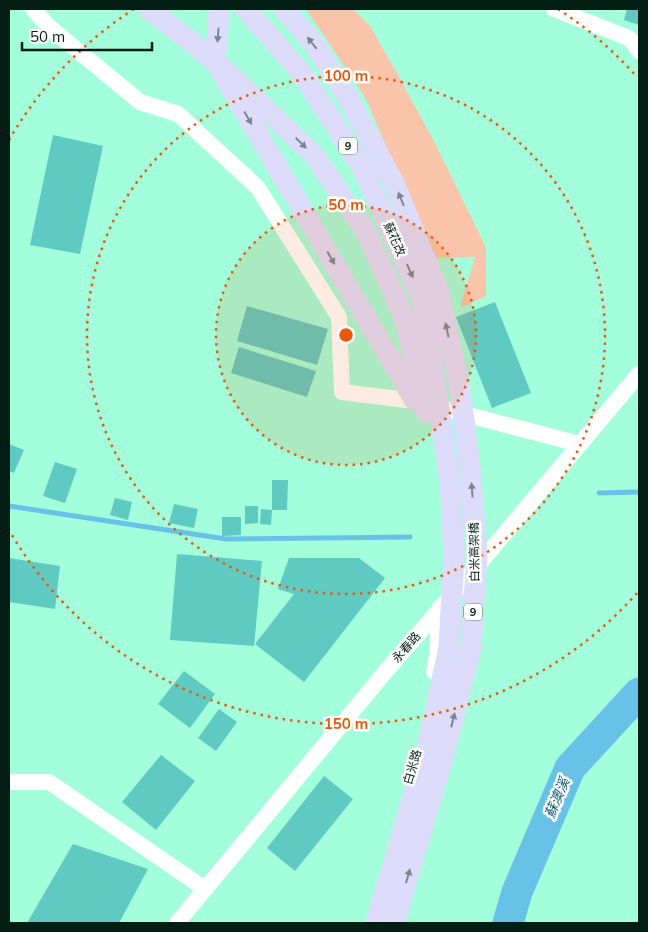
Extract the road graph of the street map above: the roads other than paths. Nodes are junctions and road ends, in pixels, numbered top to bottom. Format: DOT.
graph roads {
  1 [pos="33,9"];
  2 [pos="149,9"];
  3 [pos="219,9"];
  4 [pos="236,9"];
  5 [pos="246,9"];
  6 [pos="284,9"];
  7 [pos="554,9"];
  8 [pos="639,51"];
  9 [pos="215,61"];
  10 [pos="363,169"];
  11 [pos="431,296"];
  12 [pos="639,374"];
  13 [pos="415,401"];
  14 [pos="579,444"];
  15 [pos="440,607"];
  16 [pos="443,673"];
  17 [pos="9,782"];
  18 [pos="205,890"];
  19 [pos="177,923"];
  20 [pos="366,923"];
  21 [pos="376,923"];
  22 [pos="394,923"];
  1 -- 13 [label="street"];
  2 -- 9 [label="main road"];
  3 -- 9 [label="main road, one-way"];
  4 -- 10 [label="main road"];
  5 -- 10 [label="main road, 蘇花改 / 9"];
  11 -- 6 [label="main road, 蘇花改 / 9, one-way"];
  7 -- 8 [label="street"];
  9 -- 13 [label="main road, one-way"];
  9 -- 16 [label="main road, one-way"];
  10 -- 11 [label="main road, 蘇花改 / 9, one-way"];
  11 -- 16 [label="main road, 白米高架橋 / 9"];
  22 -- 11 [label="main road, 白米高架橋 / 9, one-way"];
  12 -- 14 [label="street, 永春路"];
  13 -- 14 [label="street"];
  14 -- 15 [label="street, 永春路"];
  15 -- 18 [label="street, 永春路"];
  15 -- 20 [label="street, 白米路"];
  16 -- 21 [label="main road, 白米高架橋 / 9"];
  17 -- 18 [label="street"];
  18 -- 19 [label="street, 永春路"];
}
